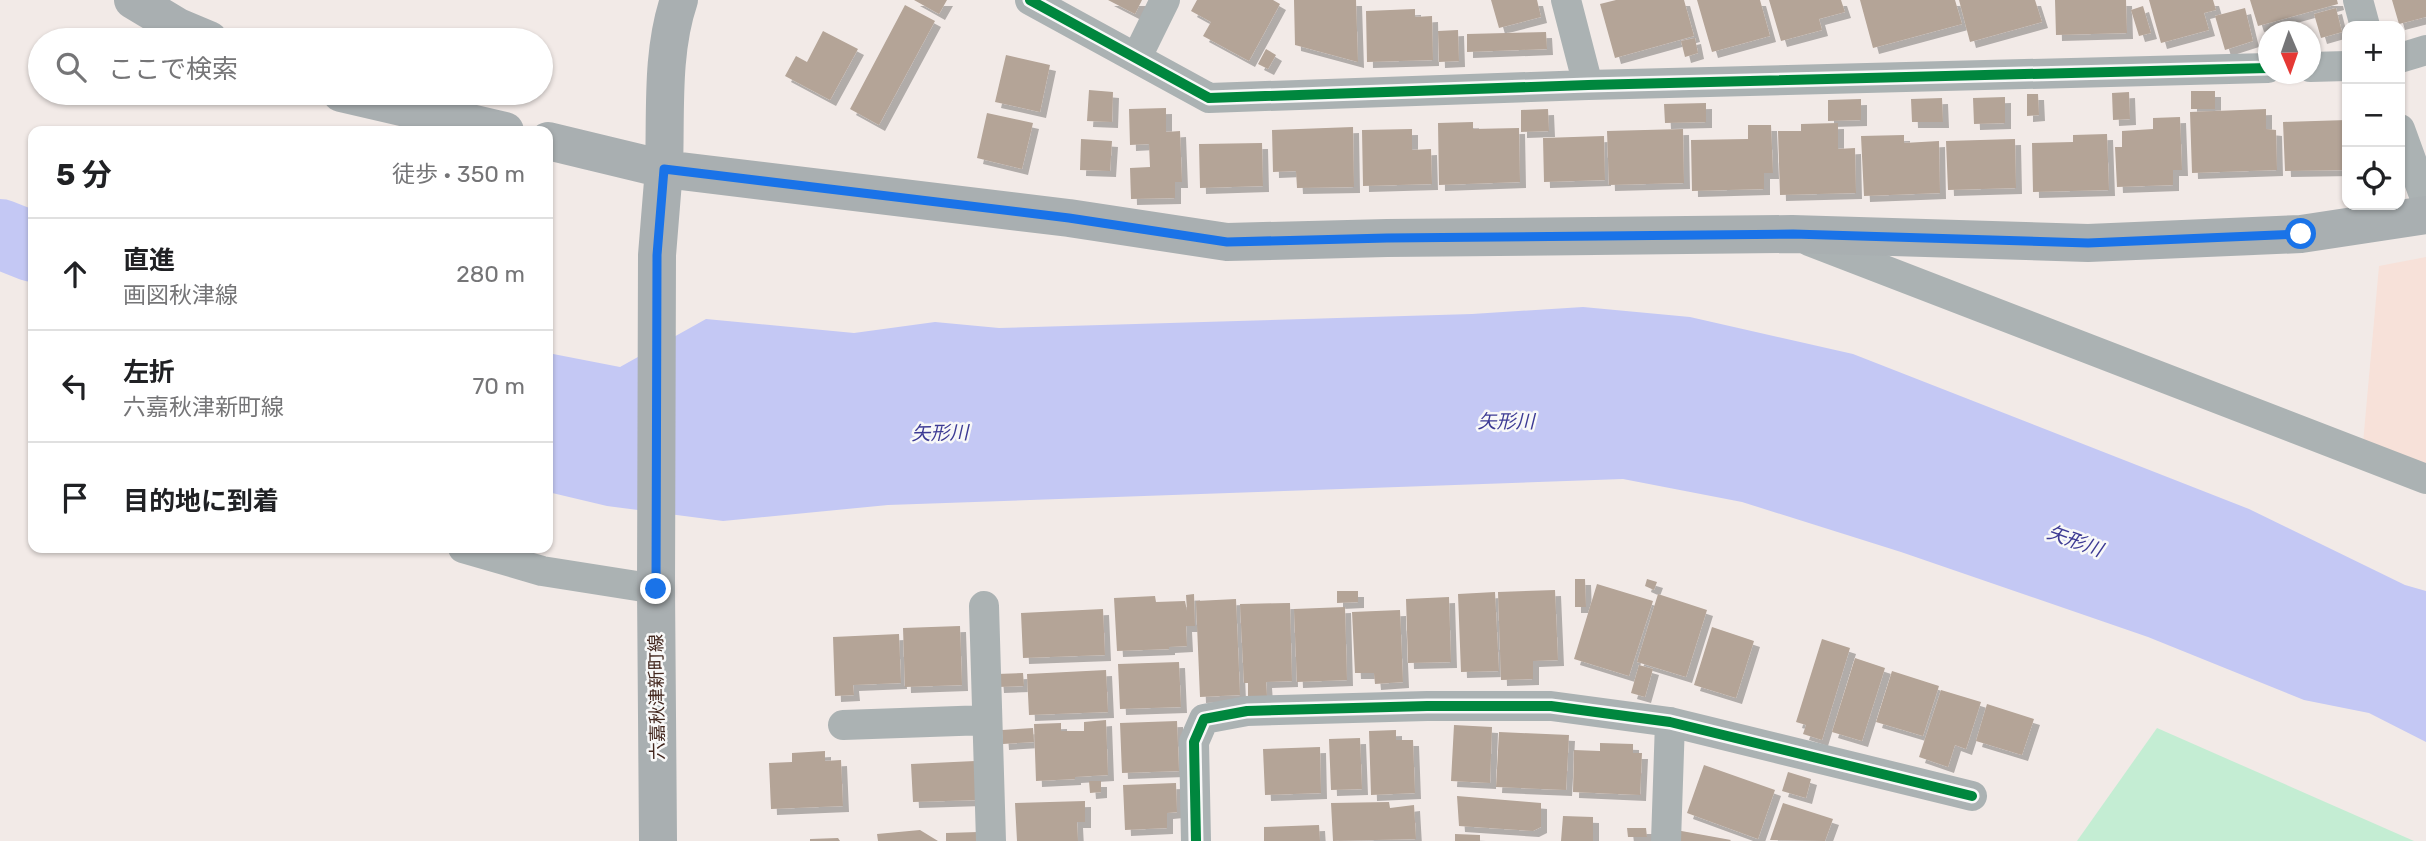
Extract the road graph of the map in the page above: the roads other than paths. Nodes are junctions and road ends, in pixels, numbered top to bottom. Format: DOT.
graph roads {
  1 [pos="133,0"];
  2 [pos="679,0"];
  3 [pos="1030,0"];
  4 [pos="1165,0"];
  5 [pos="1566,0"];
  6 [pos="2357,0"];
  7 [pos="2363,21"];
  8 [pos="180,28"];
  9 [pos="2426,50"];
  10 [pos="2405,56"];
  11 [pos="1137,57"];
  12 [pos="2321,66"];
  13 [pos="2342,66"];
  14 [pos="2258,68"];
  15 [pos="1588,85"];
  16 [pos="393,105"];
  17 [pos="483,126"];
  18 [pos="553,142"];
  19 [pos="2405,143"];
  20 [pos="664,169"];
  21 [pos="2426,201"];
  22 [pos="2426,215"];
  23 [pos="1793,234"];
  24 [pos="2426,479"];
  25 [pos="480,553"];
  26 [pos="656,589"];
  27 [pos="984,606"];
  28 [pos="987,720"];
  29 [pos="1670,722"];
  30 [pos="843,725"];
  31 [pos="1972,796"];
  32 [pos="658,841"];
  33 [pos="991,841"];
  34 [pos="1196,841"];
  35 [pos="1666,841"];
  1 -- 8 [label="main road"];
  2 -- 20 [label="main road, 六嘉秋津新町線"];
  3 -- 11 [label="street"];
  4 -- 11 [label="street"];
  5 -- 15 [label="street"];
  6 -- 7 [label="street"];
  9 -- 10 [label="street"];
  11 -- 15 [label="street"];
  12 -- 13 [label="street"];
  14 -- 15 [label="street"];
  16 -- 17 [label="main road"];
  18 -- 20 [label="main road"];
  19 -- 21 [label="street"];
  20 -- 23 [label="main road"];
  20 -- 26 [label="main road, 六嘉秋津新町線"];
  22 -- 23 [label="main road"];
  23 -- 24 [label="street"];
  25 -- 26 [label="street"];
  26 -- 32 [label="main road, 六嘉秋津新町線"];
  27 -- 28 [label="street"];
  28 -- 30 [label="street"];
  28 -- 33 [label="street"];
  29 -- 31 [label="street"];
  29 -- 34 [label="street"];
  29 -- 35 [label="street"];
}
